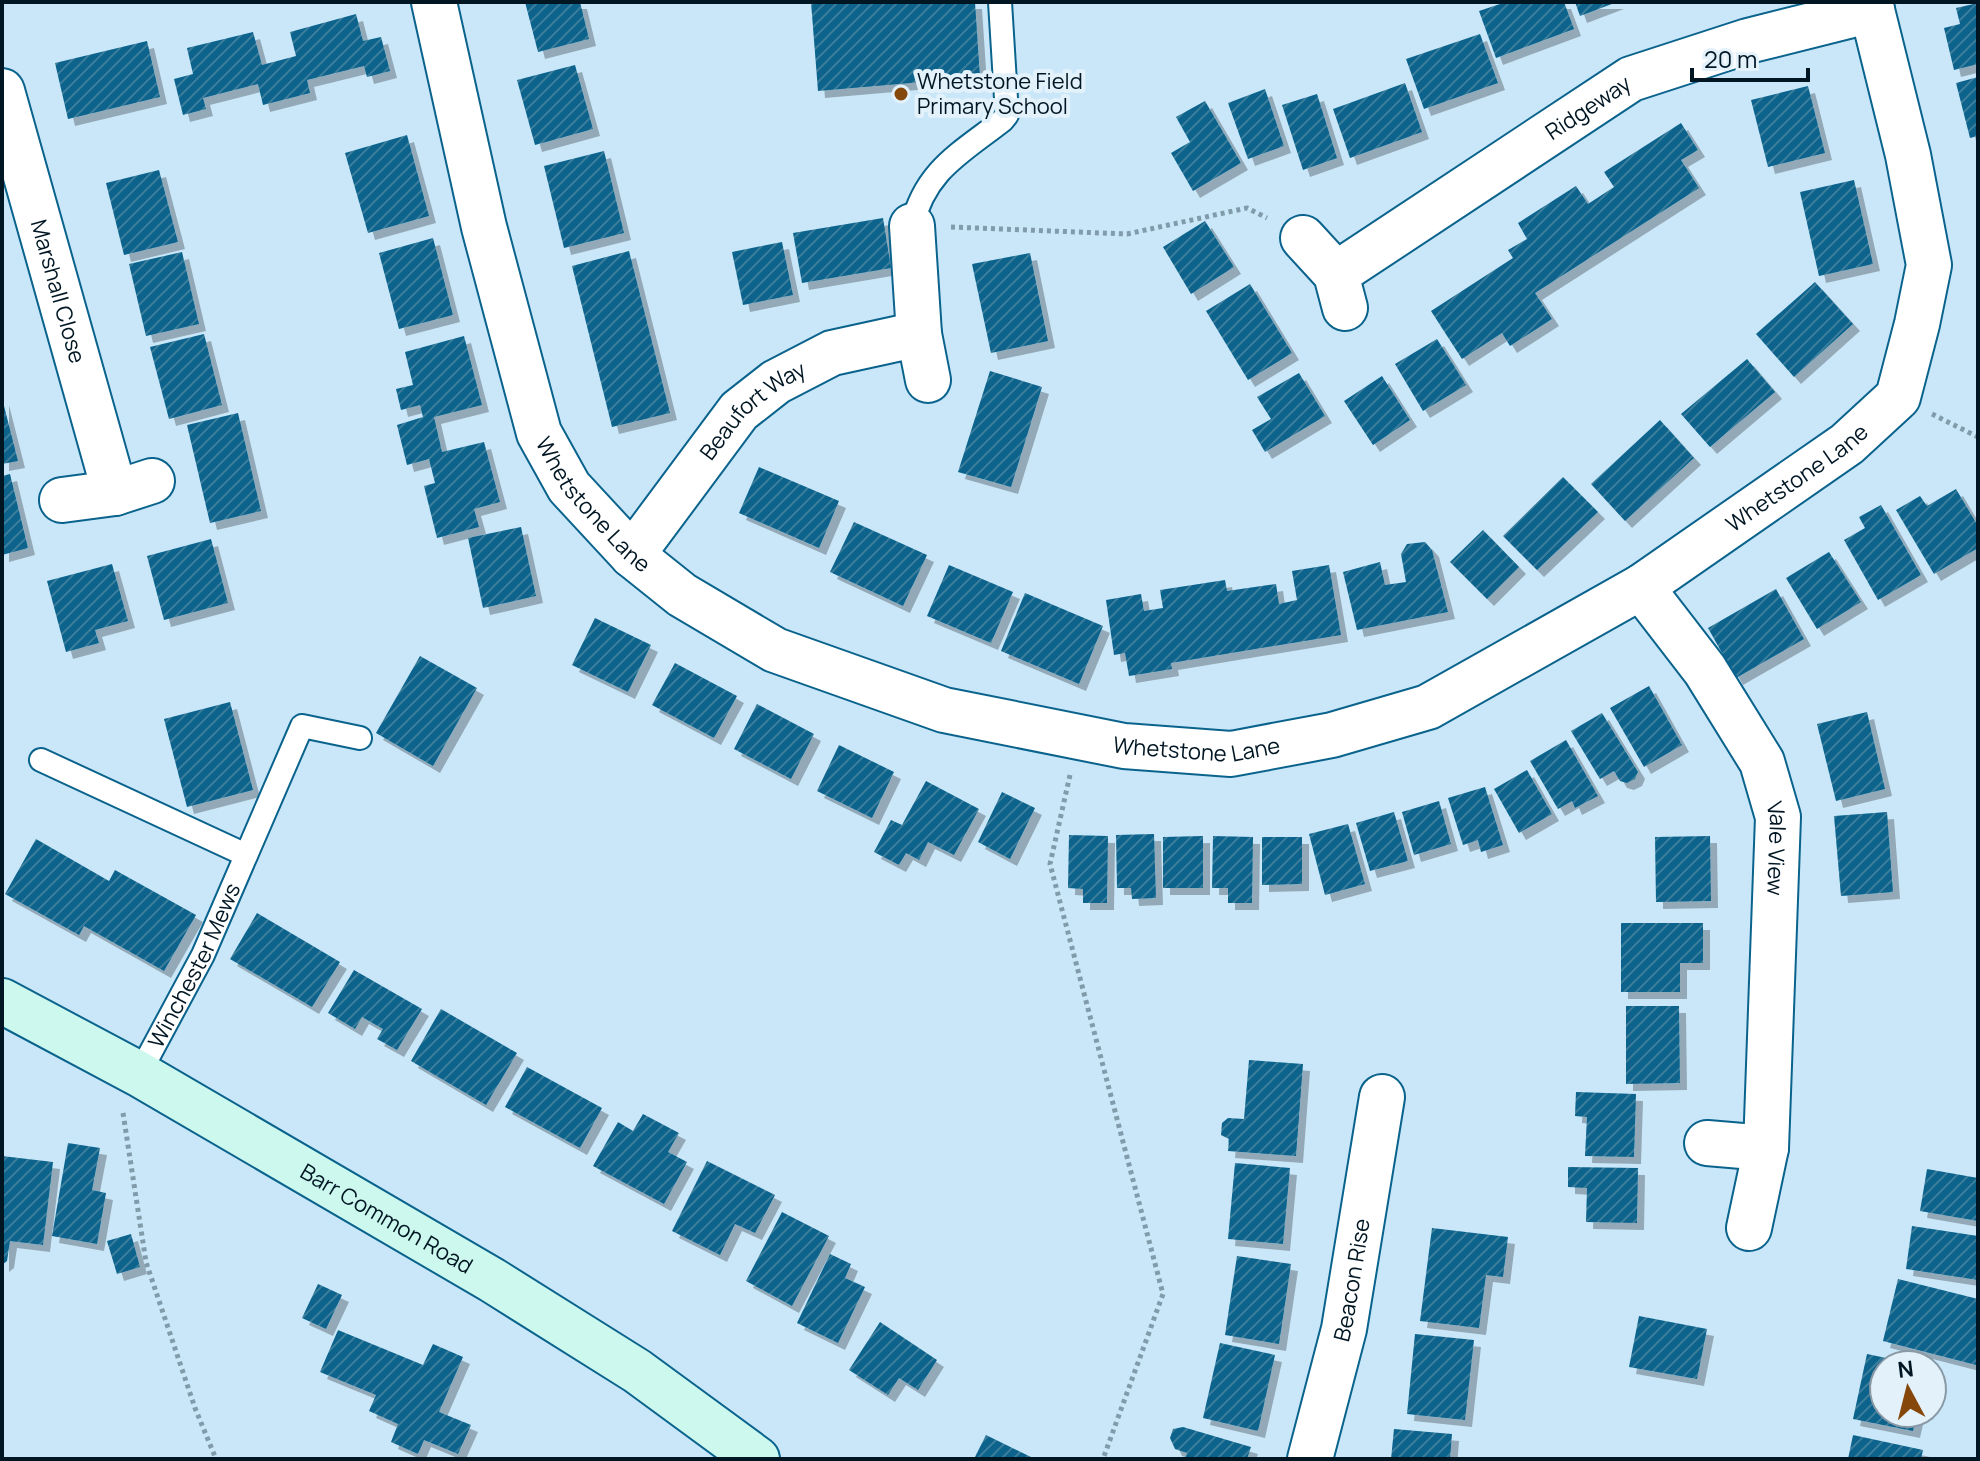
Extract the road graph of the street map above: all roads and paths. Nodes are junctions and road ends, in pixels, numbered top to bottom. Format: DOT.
graph roads {
  1 [pos="434,2"];
  2 [pos="1000,2"];
  3 [pos="1871,6"];
  4 [pos="2,91"];
  5 [pos="912,226"];
  6 [pos="1303,238"];
  7 [pos="919,334"];
  8 [pos="928,380"];
  9 [pos="1898,397"];
  10 [pos="1978,437"];
  11 [pos="62,500"];
  12 [pos="632,555"];
  13 [pos="1641,587"];
  14 [pos="1079,737"];
  15 [pos="360,738"];
  16 [pos="41,760"];
  17 [pos="246,855"];
  18 [pos="2,1001"];
  19 [pos="126,1067"];
  20 [pos="1382,1097"];
  21 [pos="1707,1143"];
  22 [pos="1766,1148"];
  23 [pos="1749,1228"];
  24 [pos="216,1459"];
  25 [pos="757,1459"];
  26 [pos="1103,1459"];
  27 [pos="1310,1459"];
  1 -- 12 [label="street, Whetstone Lane"];
  2 -- 5 [label="lane"];
  3 -- 6 [label="street, Ridgeway"];
  3 -- 9 [label="street"];
  4 -- 11 [label="street, Marshall Close"];
  5 -- 6 [label="path"];
  5 -- 7 [label="street"];
  7 -- 8 [label="street"];
  7 -- 12 [label="street, Beaufort Way"];
  9 -- 10 [label="path"];
  9 -- 13 [label="street, Whetstone Lane"];
  12 -- 14 [label="street, Whetstone Lane"];
  13 -- 14 [label="street, Whetstone Lane"];
  13 -- 22 [label="street, Vale View"];
  14 -- 26 [label="path"];
  15 -- 17 [label="lane, Winchester Mews"];
  16 -- 17 [label="lane, Winchester Mews"];
  17 -- 19 [label="lane, Winchester Mews"];
  18 -- 19 [label="main road, Barr Common Road"];
  19 -- 24 [label="path"];
  19 -- 25 [label="main road, Barr Common Road"];
  20 -- 27 [label="street, Beacon Rise"];
  21 -- 22 [label="street"];
  22 -- 23 [label="street, Vale View"];
}
